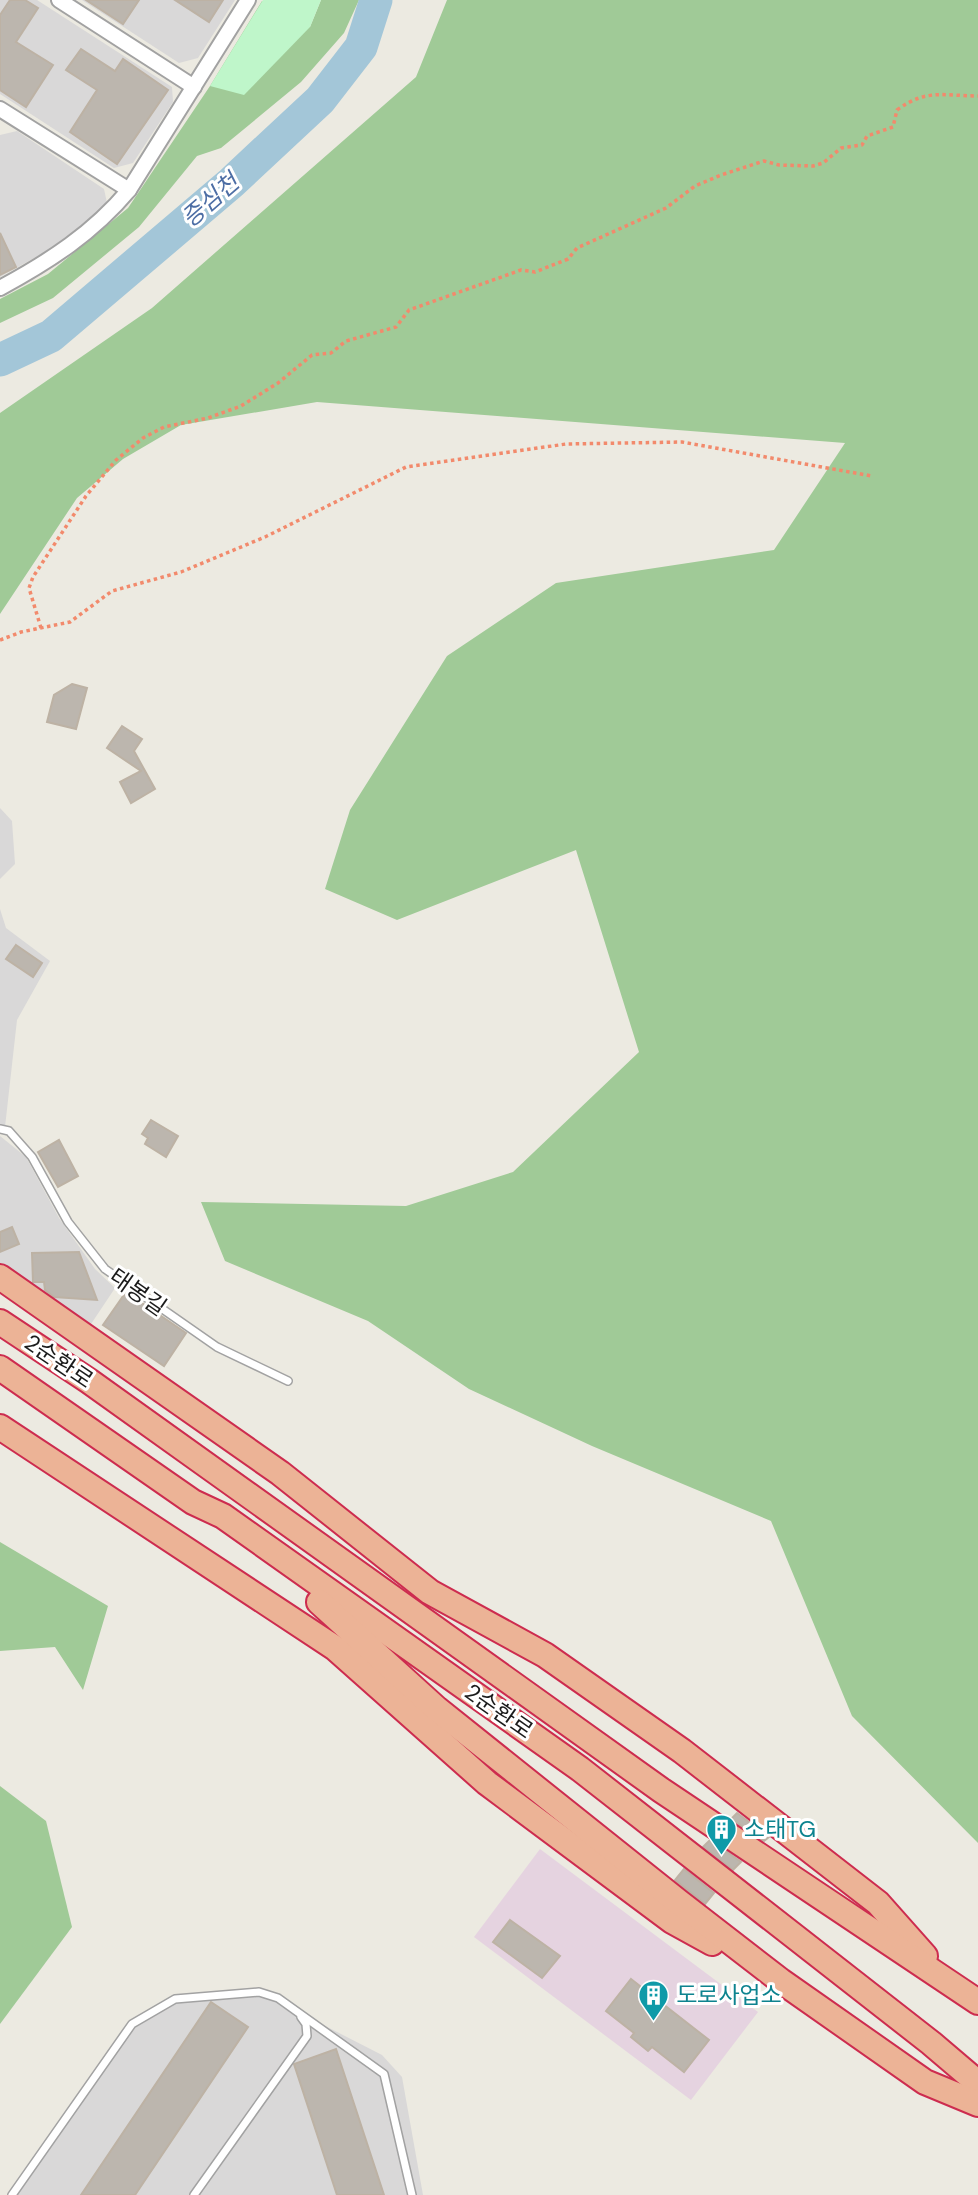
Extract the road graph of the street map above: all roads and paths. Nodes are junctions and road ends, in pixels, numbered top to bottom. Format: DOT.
graph roads {
  1 [pos="59,0"];
  2 [pos="248,0"];
  3 [pos="194,88"];
  4 [pos="978,96"];
  5 [pos="2,114"];
  6 [pos="129,190"];
  7 [pos="0,288"];
  8 [pos="872,476"];
  9 [pos="41,628"];
  10 [pos="0,640"];
  11 [pos="0,1129"];
  12 [pos="0,1277"];
  13 [pos="0,1322"];
  14 [pos="0,1368"];
  15 [pos="288,1381"];
  16 [pos="0,1427"];
  17 [pos="193,1502"];
  18 [pos="946,1980"];
  19 [pos="781,1981"];
  20 [pos="978,2002"];
  21 [pos="296,2010"];
  22 [pos="978,2083"];
  23 [pos="978,2104"];
  24 [pos="12,2195"];
  25 [pos="194,2195"];
  26 [pos="412,2195"];
  1 -- 3 [label="street"];
  2 -- 3 [label="street"];
  3 -- 6 [label="street"];
  4 -- 9 [label="path"];
  5 -- 6 [label="street"];
  6 -- 7 [label="street"];
  8 -- 9 [label="path"];
  9 -- 10 [label="path"];
  11 -- 15 [label="lane, 태봉길"];
  12 -- 18 [label="highway"];
  13 -- 18 [label="highway, 2순환로"];
  14 -- 17 [label="highway, 2순환로"];
  16 -- 19 [label="highway"];
  17 -- 19 [label="highway"];
  17 -- 22 [label="highway, 2순환로"];
  18 -- 20 [label="highway, 2순환로"];
  19 -- 23 [label="highway"];
  21 -- 24 [label="lane"];
  21 -- 25 [label="lane"];
  21 -- 26 [label="lane"];
}
